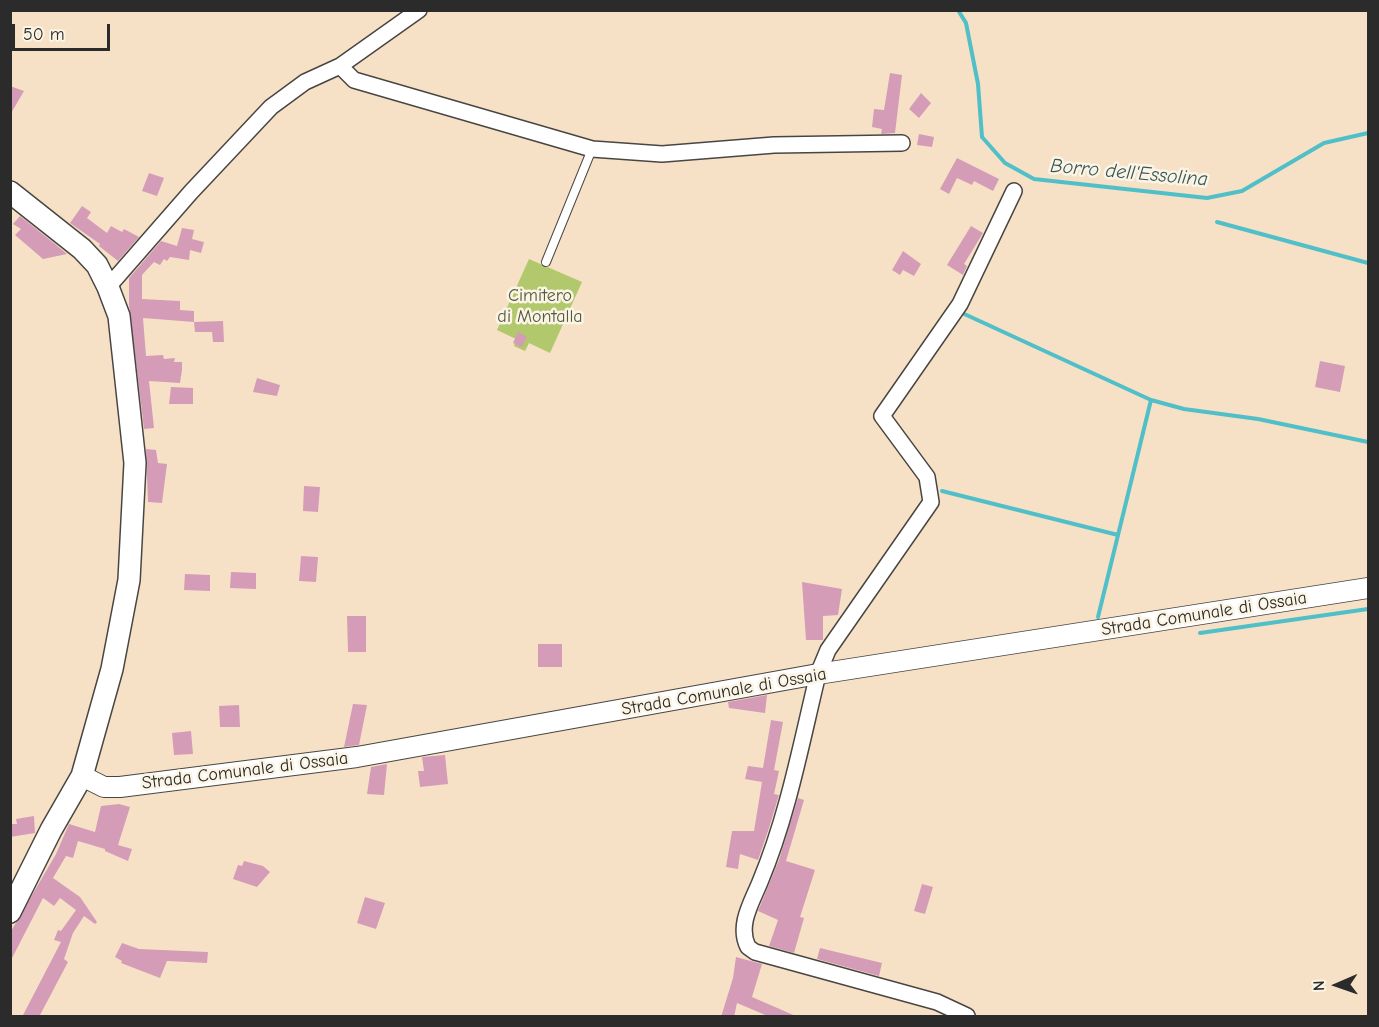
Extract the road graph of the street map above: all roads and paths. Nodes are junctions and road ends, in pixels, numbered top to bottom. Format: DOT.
graph roads {
  1 [pos="419,10"];
  2 [pos="340,66"];
  3 [pos="902,143"];
  4 [pos="592,149"];
  5 [pos="1014,191"];
  6 [pos="10,192"];
  7 [pos="546,262"];
  8 [pos="108,287"];
  9 [pos="1368,588"];
  10 [pos="818,674"];
  11 [pos="82,776"];
  12 [pos="10,912"];
  13 [pos="967,1017"];
  1 -- 2 [label="street"];
  2 -- 4 [label="street"];
  2 -- 8 [label="street"];
  3 -- 4 [label="street"];
  4 -- 7 [label="lane"];
  5 -- 10 [label="street"];
  6 -- 8 [label="main road"];
  8 -- 11 [label="main road"];
  9 -- 10 [label="street, Strada Comunale di Ossaia"];
  10 -- 11 [label="street, Strada Comunale di Ossaia"];
  10 -- 13 [label="street"];
  11 -- 12 [label="main road"];
}
